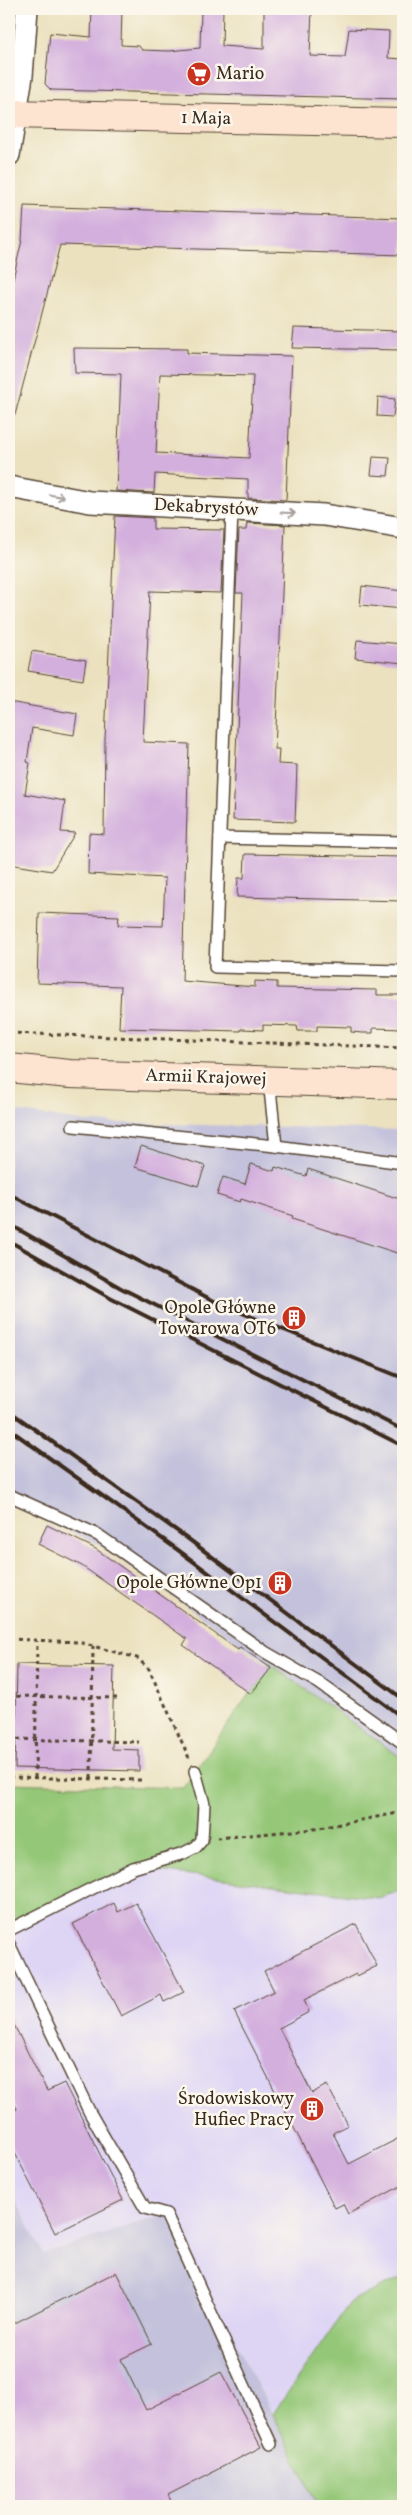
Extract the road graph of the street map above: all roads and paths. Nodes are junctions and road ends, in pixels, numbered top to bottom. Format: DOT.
graph roads {
  1 [pos="27,9"];
  2 [pos="13,114"];
  3 [pos="403,123"];
  4 [pos="9,155"];
  5 [pos="9,487"];
  6 [pos="232,510"];
  7 [pos="403,528"];
  8 [pos="220,838"];
  9 [pos="403,842"];
  10 [pos="403,971"];
  11 [pos="9,1033"];
  12 [pos="403,1048"];
  13 [pos="9,1068"];
  14 [pos="269,1080"];
  15 [pos="403,1085"];
  16 [pos="73,1126"];
  17 [pos="276,1146"];
  18 [pos="403,1163"];
  19 [pos="9,1495"];
  20 [pos="9,1639"];
  21 [pos="37,1640"];
  22 [pos="93,1646"];
  23 [pos="9,1696"];
  24 [pos="36,1697"];
  25 [pos="91,1698"];
  26 [pos="117,1698"];
  27 [pos="9,1739"];
  28 [pos="35,1740"];
  29 [pos="91,1741"];
  30 [pos="139,1742"];
  31 [pos="403,1743"];
  32 [pos="195,1771"];
  33 [pos="9,1777"];
  34 [pos="34,1778"];
  35 [pos="91,1778"];
  36 [pos="141,1780"];
  37 [pos="403,1812"];
  38 [pos="202,1840"];
  39 [pos="9,1930"];
  40 [pos="9,1944"];
  41 [pos="271,2444"];
  1 -- 2 [label="street"];
  2 -- 3 [label="street, 1 Maja"];
  2 -- 4 [label="street"];
  5 -- 6 [label="street, Dekabrystów, one-way"];
  6 -- 7 [label="street, Dekabrystów, one-way"];
  6 -- 8 [label="lane"];
  8 -- 9 [label="lane"];
  8 -- 10 [label="lane"];
  11 -- 12 [label="path"];
  13 -- 14 [label="street, Armii Krajowej"];
  14 -- 15 [label="street, Armii Krajowej"];
  14 -- 17 [label="lane"];
  16 -- 17 [label="lane"];
  17 -- 18 [label="lane"];
  19 -- 31 [label="lane"];
  20 -- 21 [label="path"];
  21 -- 22 [label="path"];
  21 -- 24 [label="path"];
  22 -- 25 [label="path"];
  22 -- 32 [label="path"];
  23 -- 24 [label="path"];
  24 -- 25 [label="path"];
  24 -- 28 [label="path"];
  25 -- 26 [label="path"];
  25 -- 29 [label="path"];
  27 -- 28 [label="path"];
  28 -- 29 [label="path"];
  28 -- 34 [label="path"];
  29 -- 30 [label="path"];
  29 -- 35 [label="path"];
  32 -- 38 [label="lane"];
  33 -- 34 [label="path"];
  34 -- 35 [label="path"];
  35 -- 36 [label="path"];
  37 -- 38 [label="path"];
  38 -- 39 [label="lane"];
  40 -- 41 [label="lane"];
}
